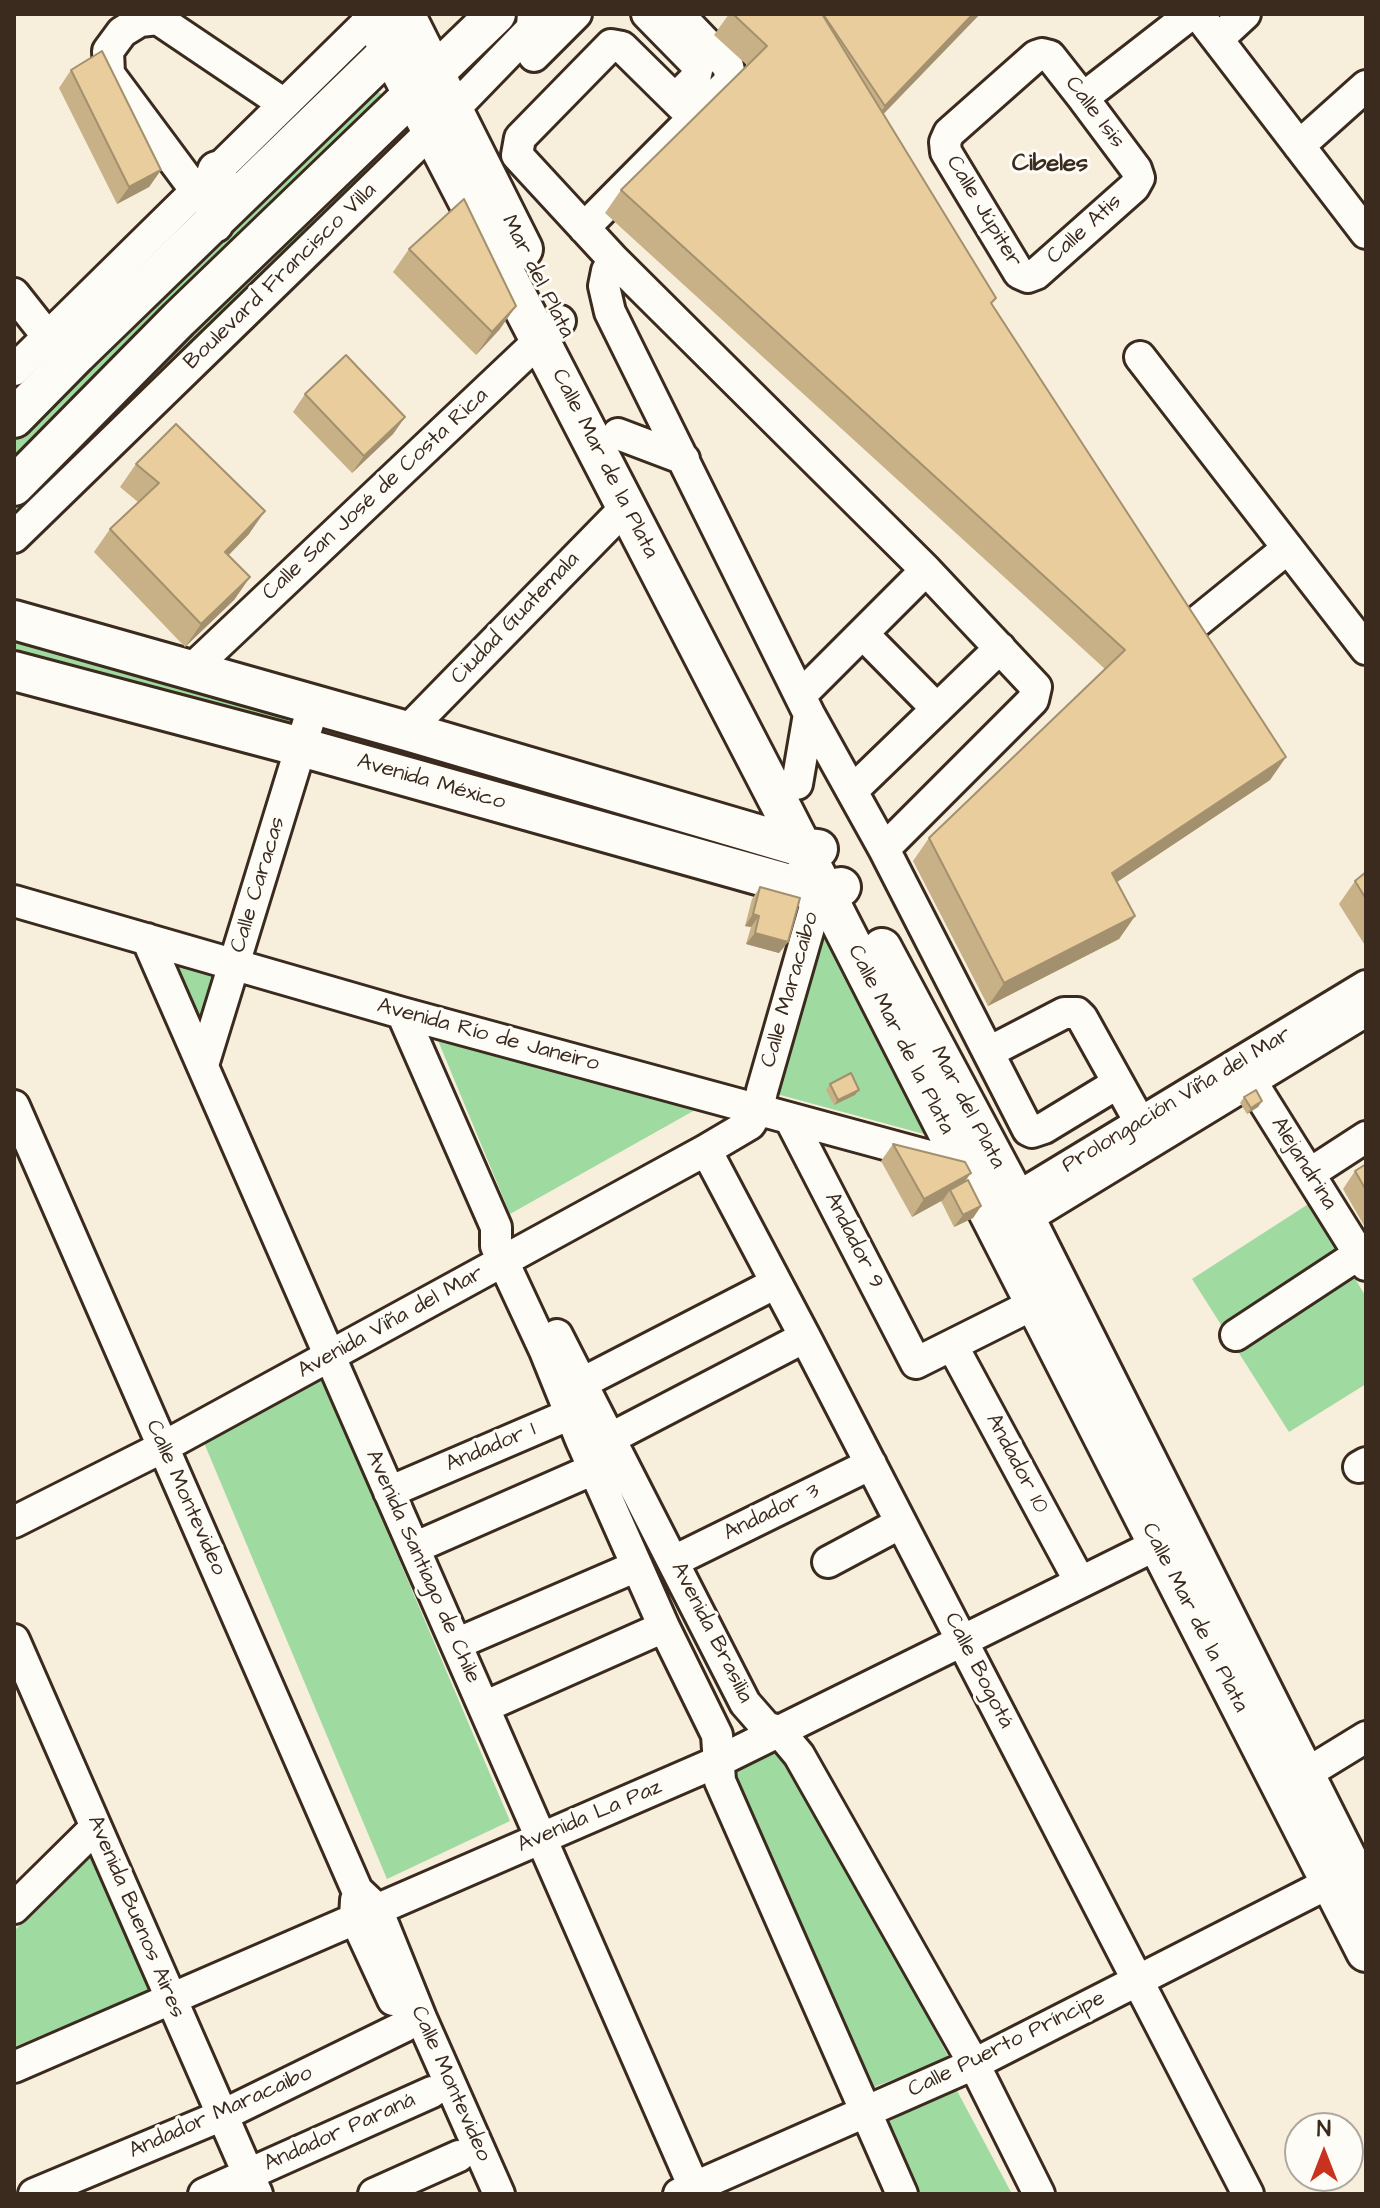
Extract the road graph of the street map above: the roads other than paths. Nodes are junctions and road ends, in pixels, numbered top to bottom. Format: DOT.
graph roads {
  1 [pos="496,14"];
  2 [pos="576,14"];
  3 [pos="647,14"];
  4 [pos="678,14"];
  5 [pos="1191,14"];
  6 [pos="1198,14"];
  7 [pos="1245,14"];
  8 [pos="540,18"];
  9 [pos="394,22"];
  10 [pos="1218,39"];
  11 [pos="424,85"];
  12 [pos="1366,86"];
  13 [pos="1083,98"];
  14 [pos="284,104"];
  15 [pos="684,109"];
  16 [pos="449,123"];
  17 [pos="945,142"];
  18 [pos="1299,146"];
  19 [pos="1139,178"];
  20 [pos="209,195"];
  21 [pos="584,228"];
  22 [pos="1366,233"];
  23 [pos="613,259"];
  24 [pos="1028,277"];
  25 [pos="14,294"];
  26 [pos="550,330"];
  27 [pos="48,337"];
  28 [pos="1140,357"];
  29 [pos="14,370"];
  30 [pos="14,418"];
  31 [pos="612,424"];
  32 [pos="679,449"];
  33 [pos="14,486"];
  34 [pos="626,507"];
  35 [pos="14,537"];
  36 [pos="1288,548"];
  37 [pos="926,570"];
  38 [pos="14,620"];
  39 [pos="1187,630"];
  40 [pos="863,634"];
  41 [pos="1000,648"];
  42 [pos="1366,649"];
  43 [pos="192,669"];
  44 [pos="14,671"];
  45 [pos="314,704"];
  46 [pos="937,709"];
  47 [pos="811,715"];
  48 [pos="407,731"];
  49 [pos="301,747"];
  50 [pos="852,791"];
  51 [pos="802,795"];
  52 [pos="815,848"];
  53 [pos="884,849"];
  54 [pos="836,888"];
  55 [pos="14,901"];
  56 [pos="147,939"];
  57 [pos="234,964"];
  58 [pos="1366,986"];
  59 [pos="1366,1011"];
  60 [pos="402,1013"];
  61 [pos="989,1052"];
  62 [pos="203,1065"];
  63 [pos="1245,1073"];
  64 [pos="1118,1083"];
  65 [pos="754,1103"];
  66 [pos="14,1106"];
  67 [pos="790,1119"];
  68 [pos="1141,1124"];
  69 [pos="1366,1137"];
  70 [pos="706,1150"];
  71 [pos="963,1166"];
  72 [pos="1309,1174"];
  73 [pos="1007,1217"];
  74 [pos="505,1245"];
  75 [pos="1363,1260"];
  76 [pos="776,1283"];
  77 [pos="1034,1304"];
  78 [pos="1236,1335"];
  79 [pos="805,1337"];
  80 [pos="952,1345"];
  81 [pos="327,1348"];
  82 [pos="582,1400"];
  83 [pos="611,1438"];
  84 [pos="160,1440"];
  85 [pos="871,1464"];
  86 [pos="594,1469"];
  87 [pos="389,1492"];
  88 [pos="14,1505"];
  89 [pos="14,1522"];
  90 [pos="901,1523"];
  91 [pos="1156,1545"];
  92 [pos="414,1548"];
  93 [pos="674,1561"];
  94 [pos="828,1562"];
  95 [pos="637,1566"];
  96 [pos="1080,1582"];
  97 [pos="664,1627"];
  98 [pos="962,1641"];
  99 [pos="456,1644"];
  100 [pos="16,1650"];
  101 [pos="484,1707"];
  102 [pos="779,1731"];
  103 [pos="1366,1737"];
  104 [pos="717,1762"];
  105 [pos="1304,1775"];
  106 [pos="96,1827"];
  107 [pos="541,1838"];
  108 [pos="1329,1883"];
  109 [pos="1366,1896"];
  110 [pos="363,1906"];
  111 [pos="14,1908"];
  112 [pos="1366,1952"];
  113 [pos="1138,1981"];
  114 [pos="169,1999"];
  115 [pos="405,2026"];
  116 [pos="974,2064"];
  117 [pos="14,2067"];
  118 [pos="432,2092"];
  119 [pos="865,2111"];
  120 [pos="223,2115"];
  121 [pos="459,2156"];
  122 [pos="14,2177"];
  123 [pos="253,2184"];
  124 [pos="690,2192"];
  125 [pos="22,2194"];
  126 [pos="34,2194"];
  127 [pos="204,2194"];
  128 [pos="374,2194"];
  129 [pos="476,2194"];
  130 [pos="499,2194"];
  131 [pos="902,2194"];
  132 [pos="1039,2194"];
  133 [pos="1248,2194"];
  1 -- 11 [label="main road, Boulevard Francisco Villa"];
  2 -- 16 [label="street"];
  3 -- 15 [label="street"];
  4 -- 15 [label="street"];
  5 -- 13 [label="street"];
  6 -- 10 [label="street"];
  7 -- 10 [label="street"];
  8 -- 16 [label="street, Boulevard Francisco Villa"];
  9 -- 11 [label="main road, Mar del Plata"];
  9 -- 14 [label="street"];
  9 -- 20 [label="main road"];
  10 -- 18 [label="street"];
  11 -- 16 [label="main road, Mar del Plata"];
  11 -- 33 [label="main road, Boulevard Francisco Villa"];
  12 -- 18 [label="street"];
  13 -- 17 [label="street, Calle Isis"];
  13 -- 19 [label="street, Calle Isis"];
  14 -- 20 [label="street"];
  14 -- 20 [label="street"];
  15 -- 21 [label="street"];
  15 -- 21 [label="street"];
  16 -- 26 [label="main road, Mar del Plata"];
  16 -- 35 [label="street, Boulevard Francisco Villa"];
  17 -- 24 [label="street, Calle Júpiter"];
  18 -- 22 [label="street"];
  19 -- 24 [label="street, Calle Atis"];
  20 -- 27 [label="street"];
  20 -- 30 [label="main road"];
  21 -- 23 [label="street"];
  23 -- 32 [label="street"];
  23 -- 37 [label="street"];
  25 -- 27 [label="street"];
  26 -- 31 [label="main road, Mar del Plata"];
  26 -- 34 [label="main road, Calle Mar de la Plata"];
  26 -- 43 [label="street, Calle San José de Costa Rica"];
  27 -- 29 [label="street"];
  28 -- 36 [label="street"];
  31 -- 32 [label="street"];
  31 -- 51 [label="main road, Mar del Plata"];
  32 -- 47 [label="street"];
  34 -- 48 [label="street, Ciudad Guatemala"];
  34 -- 52 [label="main road, Calle Mar de la Plata"];
  36 -- 39 [label="street"];
  36 -- 42 [label="street"];
  37 -- 40 [label="street"];
  37 -- 41 [label="street"];
  38 -- 43 [label="main road, Avenida México"];
  40 -- 46 [label="street"];
  40 -- 47 [label="street"];
  41 -- 46 [label="street"];
  41 -- 53 [label="street"];
  43 -- 45 [label="main road, Avenida México"];
  44 -- 49 [label="main road, Avenida México"];
  45 -- 48 [label="main road, Avenida México"];
  45 -- 49 [label="street, Calle Caracas"];
  46 -- 50 [label="street"];
  47 -- 50 [label="street"];
  47 -- 51 [label="street"];
  48 -- 52 [label="main road, Avenida México"];
  49 -- 54 [label="main road, Avenida México"];
  49 -- 57 [label="street, Calle Caracas"];
  50 -- 53 [label="street"];
  51 -- 52 [label="main road, Mar del Plata"];
  52 -- 54 [label="main road, Mar del Plata"];
  53 -- 61 [label="street"];
  54 -- 65 [label="street, Calle Maracaibo"];
  54 -- 71 [label="main road, Calle Mar de la Plata"];
  54 -- 73 [label="main road, Mar del Plata"];
  55 -- 56 [label="street, Avenida Río de Janeiro"];
  56 -- 57 [label="street, Avenida Río de Janeiro"];
  56 -- 62 [label="street, Avenida Santiago de Chile"];
  57 -- 60 [label="street, Avenida Río de Janeiro"];
  57 -- 62 [label="street, Calle Caracas"];
  58 -- 63 [label="street, Prolongación Viña del Mar"];
  59 -- 63 [label="street, Prolongación Viña del Mar"];
  60 -- 65 [label="street, Avenida Río de Janeiro"];
  60 -- 74 [label="street, Avenida Brasilia"];
  61 -- 64 [label="street"];
  61 -- 64 [label="street"];
  62 -- 81 [label="street, Avenida Santiago de Chile"];
  63 -- 68 [label="street, Prolongación Viña del Mar"];
  63 -- 72 [label="street, Alejandrina"];
  63 -- 73 [label="street, Prolongación Viña del Mar"];
  64 -- 68 [label="street"];
  65 -- 67 [label="street, Avenida Río de Janeiro"];
  65 -- 70 [label="street, Avenida Viña del Mar"];
  65 -- 74 [label="street, Avenida Viña del Mar"];
  66 -- 84 [label="street, Calle Montevideo"];
  67 -- 71 [label="street, Avenida Río de Janeiro"];
  67 -- 80 [label="street, Andador 9"];
  68 -- 73 [label="street, Prolongación Viña del Mar"];
  69 -- 72 [label="street"];
  70 -- 74 [label="street, Avenida Viña del Mar"];
  70 -- 76 [label="street, Calle Bogotá"];
  71 -- 73 [label="main road, Calle Mar de la Plata"];
  72 -- 75 [label="street, Alejandrina"];
  73 -- 77 [label="main road, Calle Mar de la Plata"];
  73 -- 105 [label="main road, Mar del Plata"];
  74 -- 81 [label="street, Avenida Viña del Mar"];
  74 -- 82 [label="street, Avenida Brasilia"];
  75 -- 78 [label="street"];
  76 -- 79 [label="street, Calle Bogotá"];
  76 -- 82 [label="street, Andador 1"];
  77 -- 80 [label="street"];
  77 -- 91 [label="main road, Calle Mar de la Plata"];
  79 -- 83 [label="street"];
  79 -- 85 [label="street, Calle Bogotá"];
  80 -- 96 [label="street, Andador 10"];
  81 -- 84 [label="street, Avenida Viña del Mar"];
  81 -- 87 [label="street, Avenida Santiago de Chile"];
  82 -- 83 [label="street, Avenida Brasilia"];
  82 -- 86 [label="street, Avenida Brasilia"];
  82 -- 87 [label="street, Andador 1"];
  83 -- 93 [label="street, Avenida Brasilia"];
  84 -- 88 [label="street, Avenida Viña del Mar"];
  84 -- 89 [label="street, Avenida Viña del Mar"];
  84 -- 110 [label="street, Calle Montevideo"];
  85 -- 90 [label="street, Calle Bogotá"];
  85 -- 93 [label="street, Andador 3"];
  86 -- 92 [label="street"];
  86 -- 95 [label="street, Avenida Brasilia"];
  87 -- 92 [label="street, Avenida Santiago de Chile"];
  90 -- 94 [label="street"];
  90 -- 98 [label="street, Calle Bogotá"];
  91 -- 96 [label="street, Avenida La Paz"];
  91 -- 108 [label="main road, Calle Mar de la Plata"];
  92 -- 99 [label="street, Avenida Santiago de Chile"];
  93 -- 102 [label="street, Avenida Brasilia"];
  95 -- 97 [label="street, Avenida Brasilia"];
  95 -- 99 [label="street"];
  96 -- 98 [label="street, Avenida La Paz"];
  97 -- 101 [label="street"];
  97 -- 104 [label="street, Avenida Brasilia"];
  98 -- 102 [label="street, Avenida La Paz"];
  98 -- 113 [label="street, Calle Bogotá"];
  99 -- 101 [label="street, Avenida Santiago de Chile"];
  100 -- 106 [label="street, Avenida Buenos Aires"];
  101 -- 107 [label="street, Avenida Santiago de Chile"];
  102 -- 104 [label="street, Avenida La Paz"];
  102 -- 116 [label="street, Avenida Brasilia"];
  103 -- 105 [label="street"];
  104 -- 107 [label="street, Avenida La Paz"];
  104 -- 119 [label="street, Avenida Brasilia"];
  105 -- 109 [label="main road, Mar del Plata"];
  106 -- 111 [label="street"];
  106 -- 114 [label="street, Avenida Buenos Aires"];
  107 -- 110 [label="street, Avenida La Paz"];
  107 -- 124 [label="street, Avenida Santiago de Chile"];
  108 -- 112 [label="main road, Calle Mar de la Plata"];
  108 -- 113 [label="street, Calle Puerto Príncipe"];
  110 -- 114 [label="street, Avenida La Paz"];
  110 -- 115 [label="street, Calle Montevideo"];
  110 -- 130 [label="street, Calle Montevideo"];
  113 -- 116 [label="street, Calle Puerto Príncipe"];
  113 -- 133 [label="street, Calle Bogotá"];
  114 -- 117 [label="street, Avenida La Paz"];
  114 -- 120 [label="street, Avenida Buenos Aires"];
  115 -- 118 [label="street, Calle Montevideo"];
  115 -- 120 [label="street, Andador Maracaibo"];
  116 -- 119 [label="street, Calle Puerto Príncipe"];
  116 -- 132 [label="street, Avenida Brasilia"];
  118 -- 121 [label="street, Calle Montevideo"];
  118 -- 123 [label="street, Andador Paraná"];
  119 -- 124 [label="street, Calle Puerto Príncipe"];
  119 -- 131 [label="street, Avenida Brasilia"];
  120 -- 123 [label="street, Avenida Buenos Aires"];
  120 -- 126 [label="street, Andador Maracaibo"];
  121 -- 128 [label="street"];
  121 -- 129 [label="street, Calle Montevideo"];
  122 -- 125 [label="street"];
  123 -- 127 [label="street, Andador Paraná"];
}
